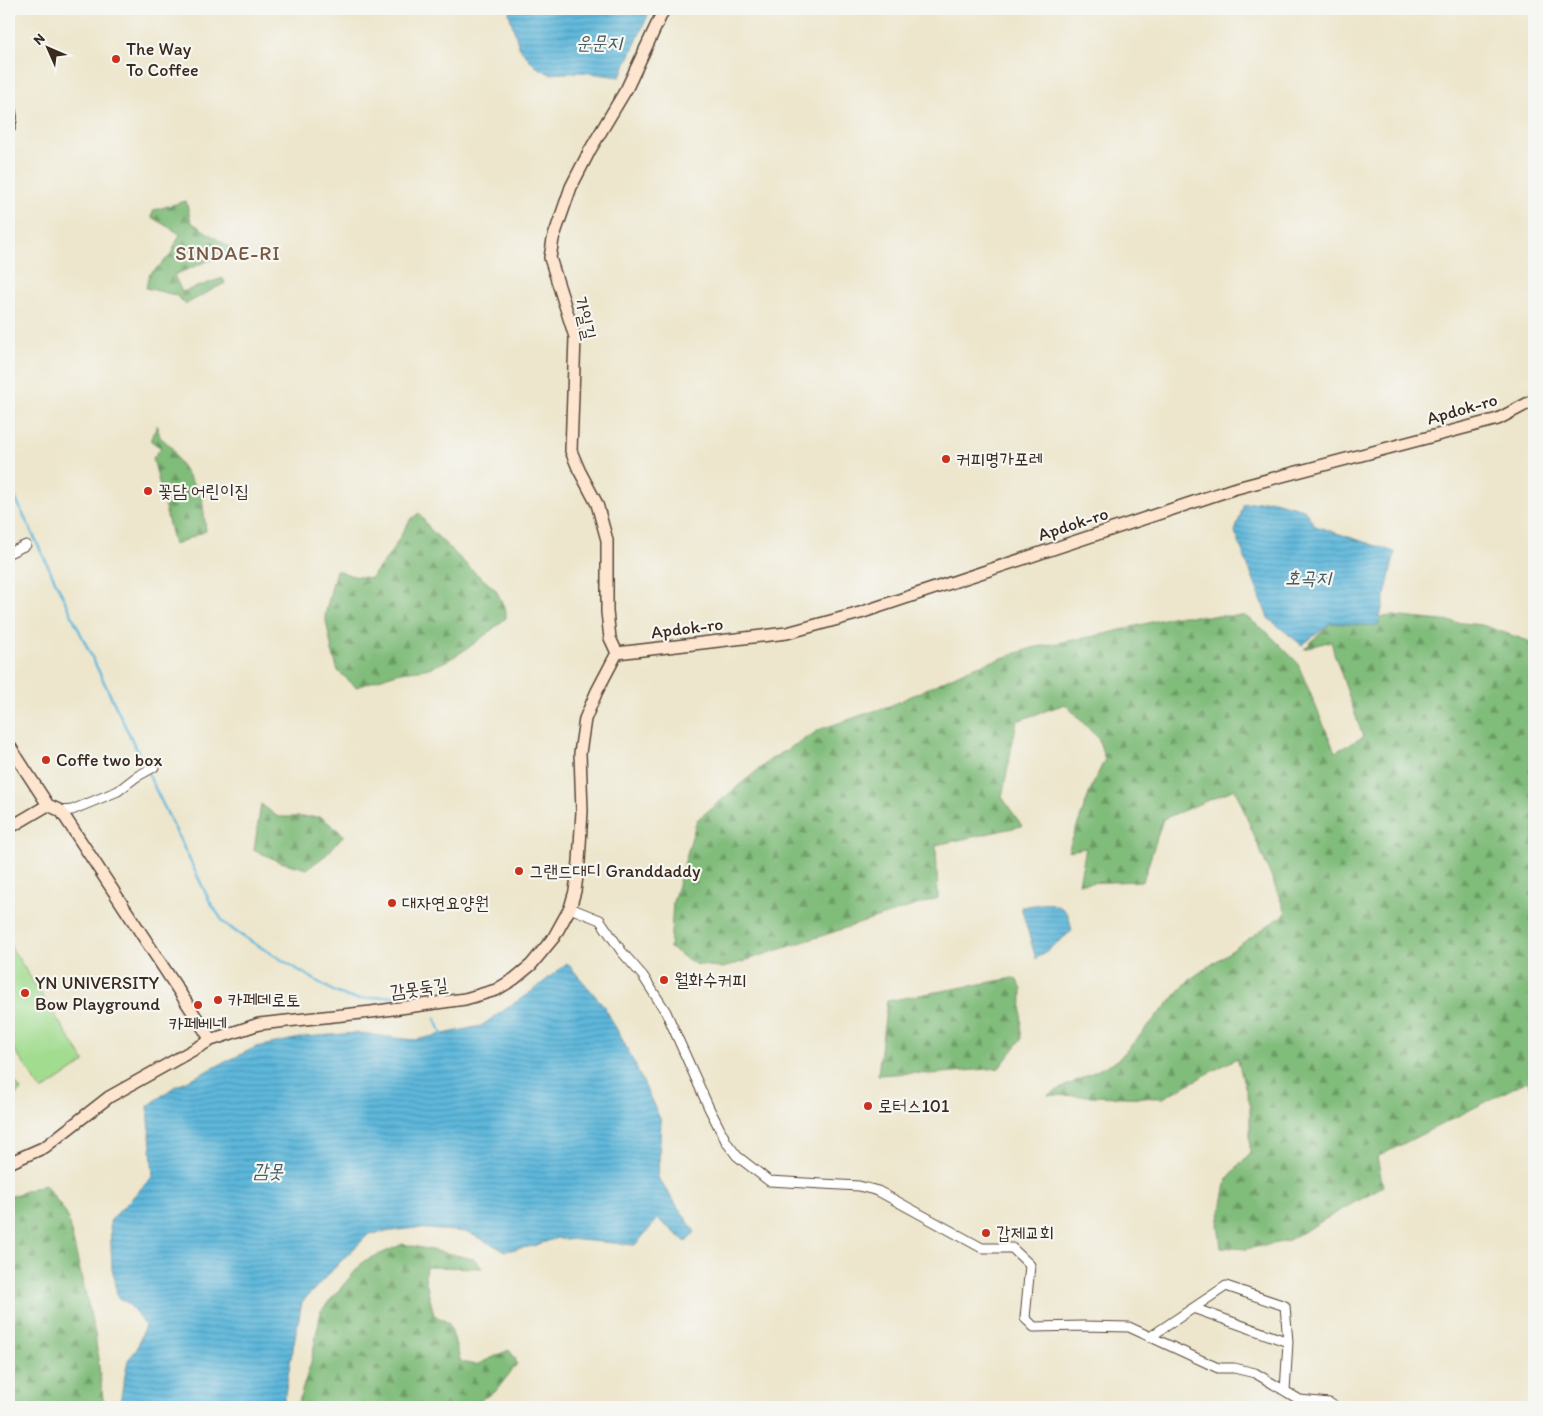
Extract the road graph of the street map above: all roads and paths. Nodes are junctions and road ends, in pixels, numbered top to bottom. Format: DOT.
graph roads {
  1 [pos="664,9"];
  2 [pos="9,106"];
  3 [pos="9,128"];
  4 [pos="1534,400"];
  5 [pos="26,545"];
  6 [pos="9,553"];
  7 [pos="617,653"];
  8 [pos="9,745"];
  9 [pos="154,767"];
  10 [pos="48,805"];
  11 [pos="61,811"];
  12 [pos="9,828"];
  13 [pos="570,908"];
  14 [pos="211,1040"];
  15 [pos="9,1163"];
  16 [pos="1193,1308"];
  17 [pos="1150,1336"];
  18 [pos="1288,1342"];
  19 [pos="1285,1391"];
  20 [pos="1336,1407"];
  1 -- 7 [label="street, 가일길"];
  2 -- 3 [label="street"];
  4 -- 7 [label="street, Apdok-ro"];
  5 -- 6 [label="street"];
  7 -- 13 [label="street, 감못둑길"];
  8 -- 10 [label="street"];
  9 -- 11 [label="street"];
  10 -- 11 [label="street"];
  10 -- 12 [label="street"];
  11 -- 14 [label="street"];
  13 -- 14 [label="street, 감못둑길"];
  13 -- 17 [label="street"];
  14 -- 15 [label="street, 감못둑길"];
  16 -- 17 [label="street"];
  16 -- 18 [label="street"];
  16 -- 18 [label="street"];
  17 -- 19 [label="street"];
  18 -- 19 [label="street"];
  19 -- 20 [label="street"];
}
